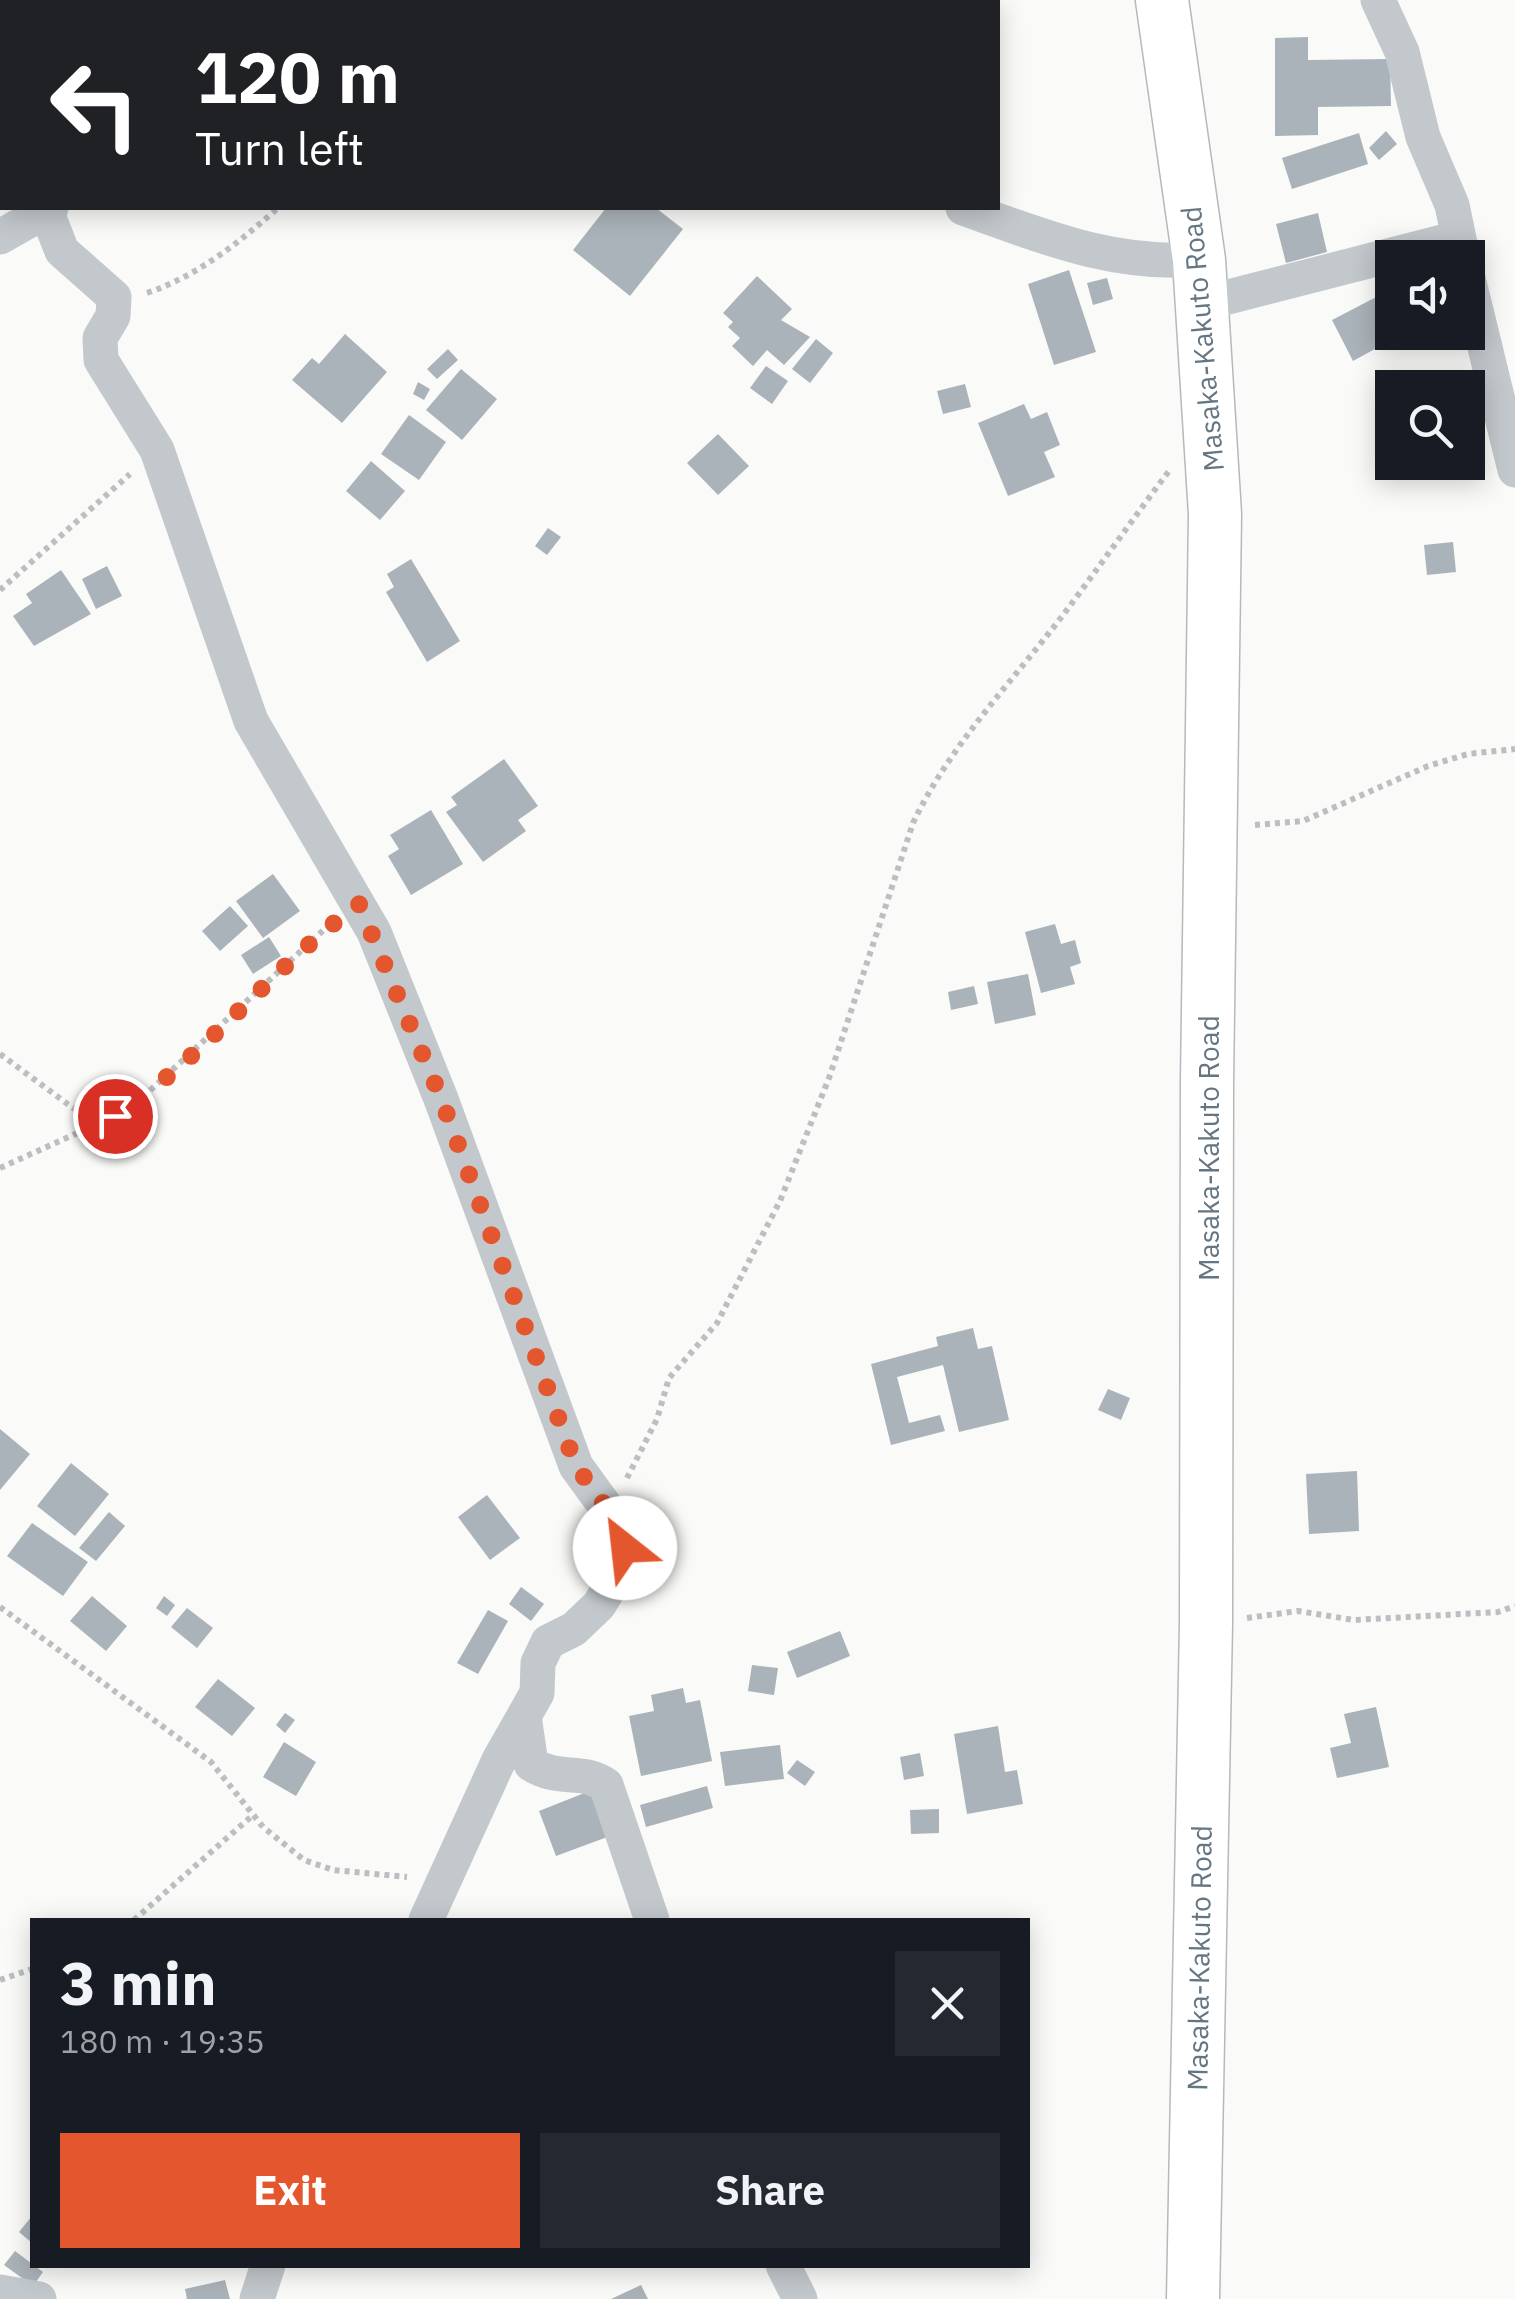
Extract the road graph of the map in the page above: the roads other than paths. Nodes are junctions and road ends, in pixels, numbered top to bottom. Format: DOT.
graph roads {
  1 [pos="1162,0"];
  2 [pos="1378,0"];
  3 [pos="46,210"];
  4 [pos="48,210"];
  5 [pos="969,210"];
  6 [pos="0,237"];
  7 [pos="1459,240"];
  8 [pos="1375,259"];
  9 [pos="1200,282"];
  10 [pos="1485,347"];
  11 [pos="1515,470"];
  12 [pos="524,1716"];
  13 [pos="427,1918"];
  14 [pos="651,1918"];
  15 [pos="267,2268"];
  16 [pos="784,2268"];
  17 [pos="0,2292"];
  18 [pos="39,2299"];
  19 [pos="257,2299"];
  20 [pos="800,2299"];
  21 [pos="1193,2299"];
  1 -- 9 [label="highway, Masaka-Kakuto Road"];
  2 -- 7 [label="street"];
  3 -- 6 [label="street"];
  4 -- 12 [label="street"];
  5 -- 9 [label="street"];
  8 -- 9 [label="street"];
  9 -- 21 [label="highway, Masaka-Kakuto Road"];
  10 -- 11 [label="street"];
  12 -- 13 [label="street"];
  12 -- 14 [label="street"];
  15 -- 19 [label="street"];
  16 -- 20 [label="street"];
  17 -- 18 [label="street"];
}
